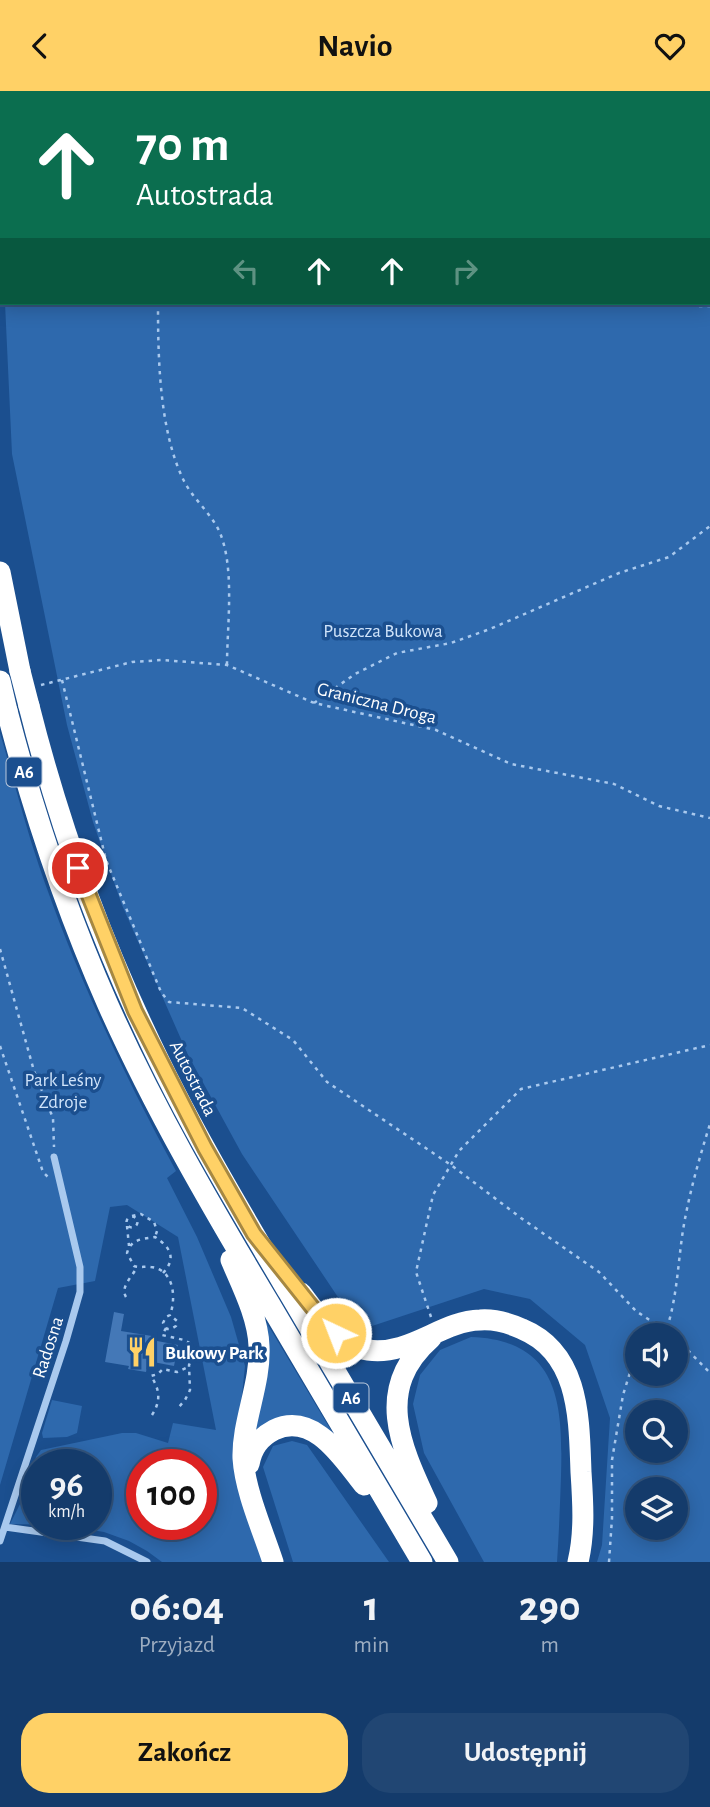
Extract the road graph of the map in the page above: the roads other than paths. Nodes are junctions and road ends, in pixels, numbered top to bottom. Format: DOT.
graph roads {
  1 [pos="0,572"];
  2 [pos="0,681"];
  3 [pos="54,1157"];
  4 [pos="187,1162"];
  5 [pos="254,1234"];
  6 [pos="437,1333"];
  7 [pos="249,1487"];
  8 [pos="5,1527"];
  9 [pos="408,1538"];
  10 [pos="0,1541"];
  11 [pos="147,1562"];
  12 [pos="273,1562"];
  13 [pos="422,1562"];
  14 [pos="448,1562"];
  15 [pos="454,1562"];
  16 [pos="578,1562"];
  1 -- 5 [label="highway, Autostrada / A6, bridge"];
  2 -- 4 [label="highway, A6, bridge"];
  3 -- 8 [label="street, Radosna"];
  4 -- 7 [label="highway"];
  4 -- 9 [label="highway, A6"];
  5 -- 6 [label="highway"];
  5 -- 14 [label="highway, Autostrada / A6"];
  6 -- 15 [label="highway"];
  6 -- 16 [label="highway"];
  7 -- 9 [label="highway"];
  7 -- 12 [label="highway"];
  8 -- 10 [label="street, Radosna"];
  8 -- 11 [label="street"];
  9 -- 13 [label="highway, A6"];
}
